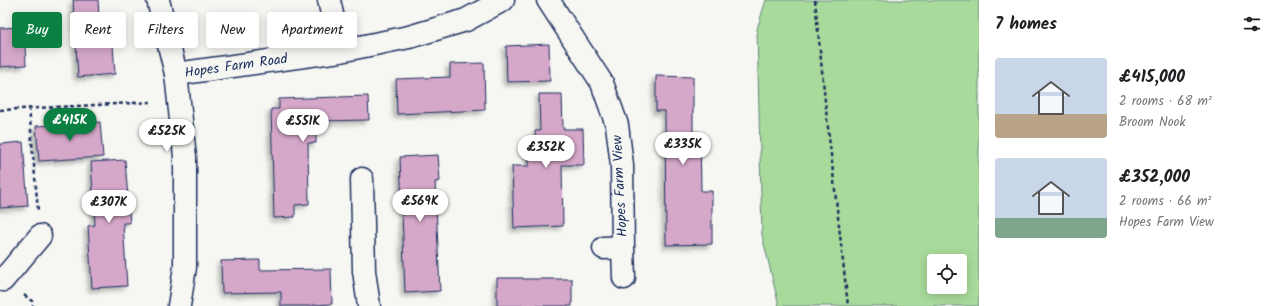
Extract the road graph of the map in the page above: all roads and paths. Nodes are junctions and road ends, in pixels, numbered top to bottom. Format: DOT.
graph roads {
  1 [pos="158,0"];
  2 [pos="329,0"];
  3 [pos="503,0"];
  4 [pos="548,0"];
  5 [pos="815,0"];
  6 [pos="340,51"];
  7 [pos="176,74"];
  8 [pos="179,100"];
  9 [pos="29,108"];
  10 [pos="0,110"];
  11 [pos="362,179"];
  12 [pos="40,236"];
  13 [pos="624,278"];
  14 [pos="0,279"];
  15 [pos="179,306"];
  16 [pos="369,306"];
  17 [pos="848,306"];
  1 -- 7 [label="street"];
  2 -- 6 [label="street"];
  3 -- 6 [label="street, Hopes Farm Road"];
  4 -- 13 [label="street, Hopes Farm View"];
  5 -- 17 [label="path"];
  6 -- 7 [label="street, Hopes Farm Road"];
  7 -- 8 [label="street"];
  8 -- 9 [label="path"];
  8 -- 15 [label="street"];
  9 -- 10 [label="path"];
  9 -- 12 [label="path"];
  11 -- 16 [label="street"];
  12 -- 14 [label="street"];
}
